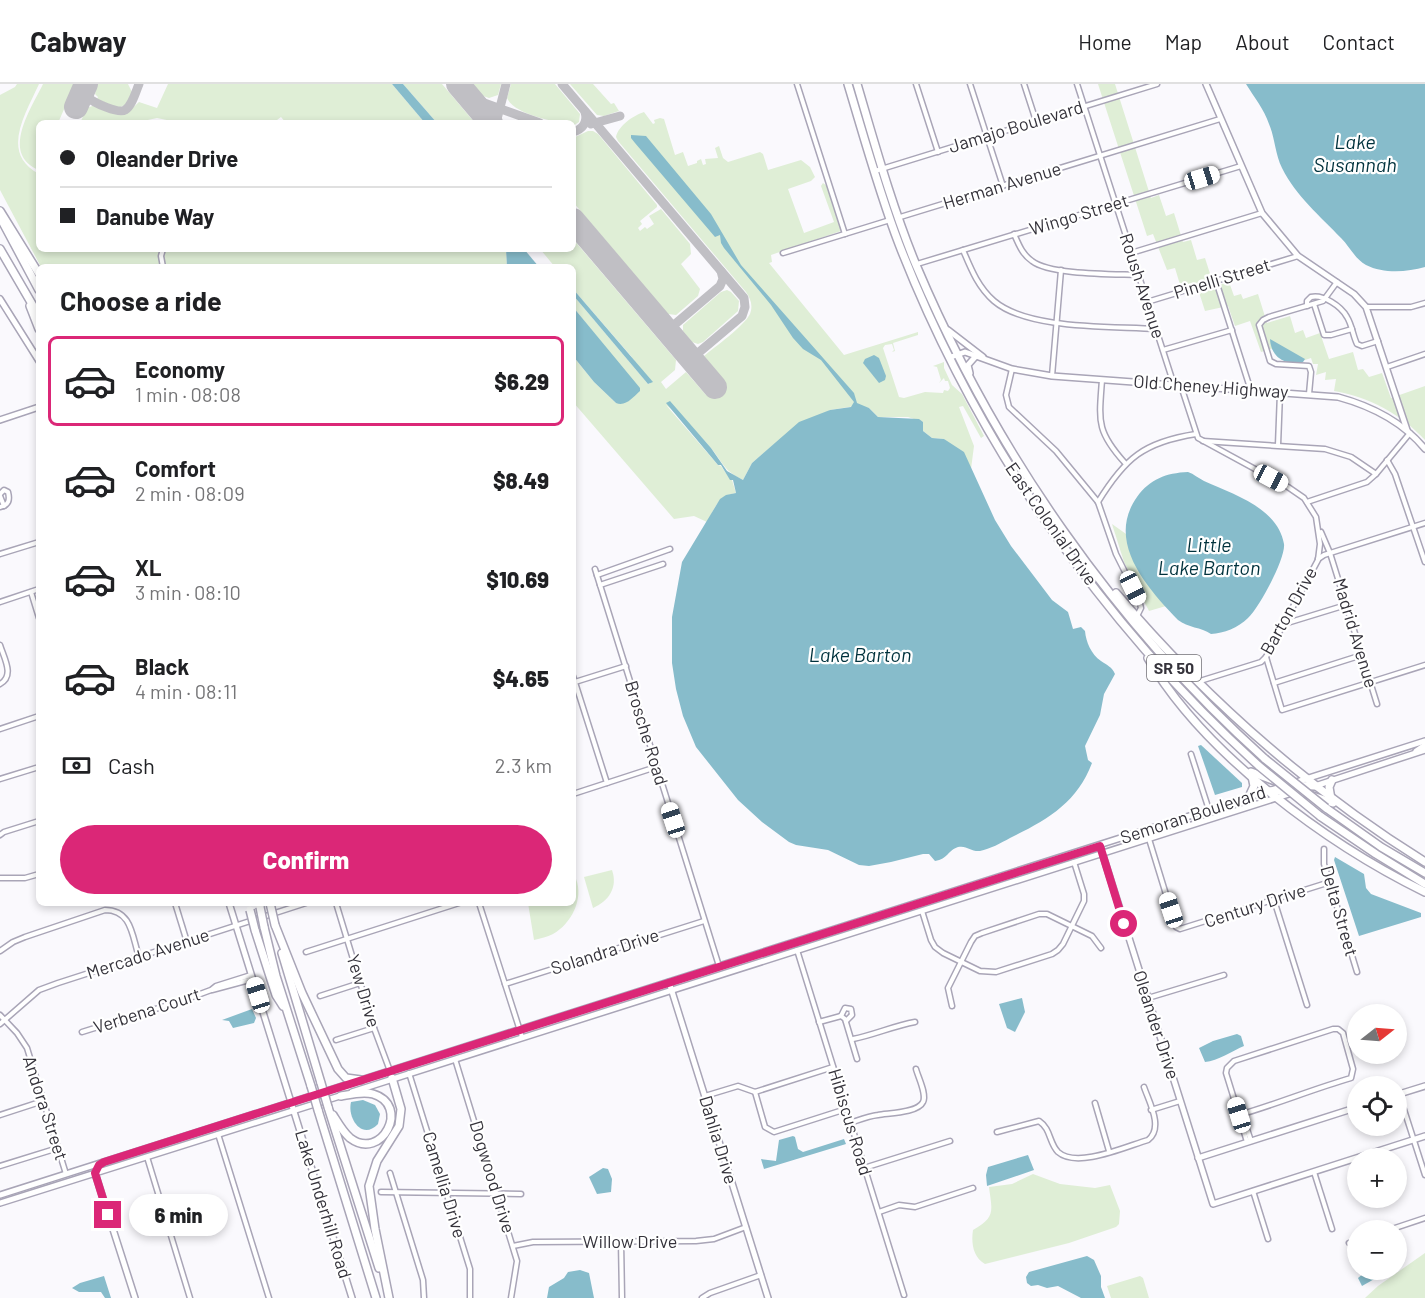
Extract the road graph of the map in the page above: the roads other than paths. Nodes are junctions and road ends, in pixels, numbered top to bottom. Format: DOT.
graph roads {
  1 [pos="797,84"];
  2 [pos="848,84"];
  3 [pos="857,84"];
  4 [pos="916,84"];
  5 [pos="970,84"];
  6 [pos="1024,84"];
  7 [pos="1077,84"];
  8 [pos="1157,84"];
  9 [pos="1206,84"];
  10 [pos="858,102"];
  11 [pos="1085,106"];
  12 [pos="1220,119"];
  13 [pos="1035,121"];
  14 [pos="987,136"];
  15 [pos="938,152"];
  16 [pos="1100,156"];
  17 [pos="1241,166"];
  18 [pos="878,170"];
  19 [pos="1003,186"];
  20 [pos="1116,204"];
  21 [pos="0,211"];
  22 [pos="1262,213"];
  23 [pos="0,217"];
  24 [pos="894,219"];
  25 [pos="845,234"];
  26 [pos="1014,234"];
  27 [pos="0,249"];
  28 [pos="963,250"];
  29 [pos="783,253"];
  30 [pos="1131,253"];
  31 [pos="1298,256"];
  32 [pos="916,264"];
  33 [pos="36,269"];
  34 [pos="1061,270"];
  35 [pos="1138,275"];
  36 [pos="1216,281"];
  37 [pos="1337,282"];
  38 [pos="36,285"];
  39 [pos="28,298"];
  40 [pos="0,299"];
  41 [pos="1325,299"];
  42 [pos="1147,302"];
  43 [pos="1425,303"];
  44 [pos="1314,304"];
  45 [pos="1306,306"];
  46 [pos="1366,307"];
  47 [pos="36,311"];
  48 [pos="36,321"];
  49 [pos="1056,322"];
  50 [pos="946,329"];
  51 [pos="1156,329"];
  52 [pos="1352,329"];
  53 [pos="1232,330"];
  54 [pos="1378,341"];
  55 [pos="966,345"];
  56 [pos="1163,350"];
  57 [pos="957,351"];
  58 [pos="949,354"];
  59 [pos="1425,354"];
  60 [pos="36,356"];
  61 [pos="976,356"];
  62 [pos="985,358"];
  63 [pos="1387,367"];
  64 [pos="1012,369"];
  65 [pos="1052,376"];
  66 [pos="970,378"];
  67 [pos="1102,380"];
  68 [pos="1174,385"];
  69 [pos="1181,385"];
  70 [pos="1251,391"];
  71 [pos="1280,392"];
  72 [pos="1310,394"];
  73 [pos="36,408"];
  74 [pos="0,420"];
  75 [pos="1409,431"];
  76 [pos="1196,434"];
  77 [pos="1202,441"];
  78 [pos="1278,445"];
  79 [pos="1425,449"];
  80 [pos="1387,460"];
  81 [pos="1125,463"];
  82 [pos="1376,474"];
  83 [pos="1017,477"];
  84 [pos="1035,488"];
  85 [pos="1027,493"];
  86 [pos="0,495"];
  87 [pos="1098,501"];
  88 [pos="1307,502"];
  89 [pos="2,507"];
  90 [pos="1425,523"];
  91 [pos="1414,526"];
  92 [pos="1319,529"];
  93 [pos="1068,536"];
  94 [pos="36,543"];
  95 [pos="670,549"];
  96 [pos="1330,553"];
  97 [pos="0,554"];
  98 [pos="641,560"];
  99 [pos="1318,560"];
  100 [pos="1425,562"];
  101 [pos="663,564"];
  102 [pos="1091,568"];
  103 [pos="644,570"];
  104 [pos="600,585"];
  105 [pos="36,590"];
  106 [pos="31,592"];
  107 [pos="0,602"];
  108 [pos="1346,605"];
  109 [pos="36,608"];
  110 [pos="1136,617"];
  111 [pos="1284,624"];
  112 [pos="1139,643"];
  113 [pos="0,645"];
  114 [pos="1362,655"];
  115 [pos="1266,657"];
  116 [pos="1425,665"];
  117 [pos="626,666"];
  118 [pos="576,681"];
  119 [pos="1199,682"];
  120 [pos="1370,682"];
  121 [pos="1274,683"];
  122 [pos="0,684"];
  123 [pos="576,688"];
  124 [pos="1377,704"];
  125 [pos="36,717"];
  126 [pos="0,729"];
  127 [pos="1425,745"];
  128 [pos="1271,751"];
  129 [pos="1191,754"];
  130 [pos="1283,761"];
  131 [pos="36,767"];
  132 [pos="656,767"];
  133 [pos="1252,775"];
  134 [pos="0,779"];
  135 [pos="1306,779"];
  136 [pos="1332,780"];
  137 [pos="607,783"];
  138 [pos="1315,786"];
  139 [pos="1284,788"];
  140 [pos="1299,788"];
  141 [pos="1269,791"];
  142 [pos="576,793"];
  143 [pos="1249,797"];
  144 [pos="1278,798"];
  145 [pos="1328,803"];
  146 [pos="1209,810"];
  147 [pos="1303,817"];
  148 [pos="36,821"];
  149 [pos="1315,826"];
  150 [pos="0,835"];
  151 [pos="1149,838"];
  152 [pos="1100,846"];
  153 [pos="1324,849"];
  154 [pos="1102,853"];
  155 [pos="1074,862"];
  156 [pos="1425,862"];
  157 [pos="1425,873"];
  158 [pos="36,875"];
  159 [pos="0,878"];
  160 [pos="1330,882"];
  161 [pos="1425,884"];
  162 [pos="1425,892"];
  163 [pos="930,899"];
  164 [pos="1274,900"];
  165 [pos="919,903"];
  166 [pos="176,906"];
  167 [pos="230,906"];
  168 [pos="259,906"];
  169 [pos="271,906"];
  170 [pos="297,906"];
  171 [pos="337,906"];
  172 [pos="449,906"];
  173 [pos="480,906"];
  174 [pos="249,907"];
  175 [pos="921,910"];
  176 [pos="910,914"];
  177 [pos="704,921"];
  178 [pos="275,925"];
  179 [pos="1072,925"];
  180 [pos="236,926"];
  181 [pos="811,937"];
  182 [pos="346,938"];
  183 [pos="188,942"];
  184 [pos="792,943"];
  185 [pos="1101,948"];
  186 [pos="797,949"];
  187 [pos="0,951"];
  188 [pos="306,952"];
  189 [pos="779,955"];
  190 [pos="139,957"];
  191 [pos="961,961"];
  192 [pos="719,966"];
  193 [pos="1357,972"];
  194 [pos="1224,975"];
  195 [pos="252,977"];
  196 [pos="669,982"];
  197 [pos="360,983"];
  198 [pos="505,984"];
  199 [pos="671,989"];
  200 [pos="320,996"];
  201 [pos="1147,999"];
  202 [pos="1307,1005"];
  203 [pos="952,1006"];
  204 [pos="288,1013"];
  205 [pos="0,1015"];
  206 [pos="842,1016"];
  207 [pos="5,1020"];
  208 [pos="846,1021"];
  209 [pos="819,1022"];
  210 [pos="915,1022"];
  211 [pos="0,1024"];
  212 [pos="374,1028"];
  213 [pos="519,1029"];
  214 [pos="82,1032"];
  215 [pos="522,1037"];
  216 [pos="852,1039"];
  217 [pos="336,1040"];
  218 [pos="455,1058"];
  219 [pos="857,1059"];
  220 [pos="833,1067"];
  221 [pos="916,1069"];
  222 [pos="409,1073"];
  223 [pos="391,1075"];
  224 [pos="361,1080"];
  225 [pos="1425,1086"];
  226 [pos="1144,1087"];
  227 [pos="1407,1091"];
  228 [pos="755,1092"];
  229 [pos="341,1096"];
  230 [pos="705,1096"];
  231 [pos="43,1101"];
  232 [pos="1180,1101"];
  233 [pos="291,1102"];
  234 [pos="1095,1103"];
  235 [pos="328,1107"];
  236 [pos="846,1109"];
  237 [pos="294,1110"];
  238 [pos="1152,1110"];
  239 [pos="1347,1110"];
  240 [pos="0,1115"];
  241 [pos="1239,1115"];
  242 [pos="1407,1122"];
  243 [pos="850,1123"];
  244 [pos="998,1132"];
  245 [pos="218,1134"];
  246 [pos="1425,1136"];
  247 [pos="1413,1140"];
  248 [pos="950,1141"];
  249 [pos="1249,1141"];
  250 [pos="58,1148"];
  251 [pos="1110,1152"];
  252 [pos="146,1156"];
  253 [pos="1198,1158"];
  254 [pos="104,1162"];
  255 [pos="94,1165"];
  256 [pos="0,1166"];
  257 [pos="864,1168"];
  258 [pos="1314,1172"];
  259 [pos="95,1173"];
  260 [pos="390,1173"];
  261 [pos="66,1174"];
  262 [pos="1425,1175"];
  263 [pos="85,1176"];
  264 [pos="973,1188"];
  265 [pos="1253,1191"];
  266 [pos="381,1192"];
  267 [pos="396,1192"];
  268 [pos="447,1193"];
  269 [pos="497,1194"];
  270 [pos="521,1194"];
  271 [pos="0,1195"];
  272 [pos="0,1203"];
  273 [pos="879,1212"];
  274 [pos="1425,1218"];
  275 [pos="1407,1224"];
  276 [pos="746,1227"];
  277 [pos="1332,1229"];
  278 [pos="1268,1239"];
  279 [pos="621,1241"];
  280 [pos="513,1246"];
  281 [pos="761,1275"];
  282 [pos="904,1295"];
  283 [pos="135,1298"];
  284 [pos="190,1298"];
  285 [pos="269,1298"];
  286 [pos="352,1298"];
  287 [pos="376,1298"];
  288 [pos="388,1298"];
  289 [pos="424,1298"];
  290 [pos="470,1298"];
  291 [pos="511,1298"];
  292 [pos="622,1298"];
  293 [pos="702,1298"];
  294 [pos="768,1298"];
  1 -- 25 [label="street"];
  2 -- 10 [label="highway, East Colonial Drive / SR 50"];
  3 -- 10 [label="highway, East Colonial Drive / SR 50"];
  4 -- 15 [label="street"];
  5 -- 14 [label="street"];
  6 -- 13 [label="street"];
  7 -- 11 [label="street, Roush Avenue"];
  8 -- 11 [label="street, Jamajo Boulevard"];
  9 -- 12 [label="main road"];
  10 -- 18 [label="highway, East Colonial Drive / SR 50"];
  11 -- 13 [label="street, Jamajo Boulevard"];
  11 -- 16 [label="street, Roush Avenue"];
  12 -- 16 [label="street, Herman Avenue"];
  12 -- 17 [label="main road"];
  13 -- 14 [label="street, Jamajo Boulevard"];
  14 -- 15 [label="street, Jamajo Boulevard"];
  14 -- 19 [label="street"];
  15 -- 18 [label="street, Jamajo Boulevard"];
  16 -- 19 [label="street, Herman Avenue"];
  16 -- 20 [label="street, Roush Avenue"];
  17 -- 20 [label="street, Wingo Street"];
  17 -- 22 [label="main road"];
  18 -- 24 [label="highway, East Colonial Drive / SR 50"];
  19 -- 24 [label="street, Herman Avenue"];
  20 -- 26 [label="street, Wingo Street"];
  20 -- 30 [label="street, Roush Avenue"];
  21 -- 33 [label="highway"];
  22 -- 30 [label="street"];
  22 -- 31 [label="main road"];
  23 -- 38 [label="highway"];
  24 -- 25 [label="street, Herman Avenue"];
  24 -- 32 [label="highway, East Colonial Drive / SR 50"];
  24 -- 58 [label="highway, East Colonial Drive / SR 50"];
  25 -- 29 [label="street, Herman Avenue"];
  26 -- 28 [label="street, Wingo Street"];
  26 -- 34 [label="street"];
  27 -- 39 [label="highway"];
  28 -- 32 [label="street, Wingo Street"];
  28 -- 49 [label="street"];
  30 -- 35 [label="street, Roush Avenue"];
  31 -- 36 [label="street, Pinelli Street"];
  31 -- 37 [label="main road"];
  32 -- 50 [label="highway, East Colonial Drive / SR 50"];
  34 -- 35 [label="street"];
  34 -- 49 [label="street"];
  35 -- 42 [label="street, Roush Avenue"];
  36 -- 42 [label="street, Pinelli Street"];
  36 -- 53 [label="street"];
  37 -- 41 [label="street"];
  37 -- 46 [label="main road"];
  39 -- 47 [label="highway"];
  39 -- 48 [label="highway"];
  40 -- 60 [label="main road"];
  41 -- 44 [label="street"];
  41 -- 45 [label="street"];
  41 -- 52 [label="street"];
  42 -- 51 [label="street, Roush Avenue"];
  43 -- 46 [label="street"];
  44 -- 45 [label="street"];
  44 -- 52 [label="street"];
  45 -- 72 [label="street"];
  46 -- 54 [label="main road"];
  49 -- 51 [label="street"];
  49 -- 65 [label="street"];
  50 -- 55 [label="main road, Old Cheney Highway"];
  50 -- 57 [label="highway, East Colonial Drive / SR 50"];
  51 -- 56 [label="street, Roush Avenue"];
  52 -- 54 [label="street"];
  53 -- 56 [label="street"];
  53 -- 70 [label="street"];
  54 -- 63 [label="main road"];
  55 -- 57 [label="main road"];
  55 -- 62 [label="main road, Old Cheney Highway"];
  56 -- 68 [label="street, Roush Avenue"];
  57 -- 58 [label="main road"];
  57 -- 61 [label="main road, Old Cheney Highway"];
  57 -- 66 [label="highway, East Colonial Drive / SR 50"];
  58 -- 83 [label="highway, East Colonial Drive / SR 50"];
  59 -- 63 [label="street"];
  61 -- 62 [label="main road, Old Cheney Highway"];
  61 -- 66 [label="main road"];
  62 -- 64 [label="main road, Old Cheney Highway"];
  63 -- 75 [label="main road"];
  64 -- 65 [label="main road, Old Cheney Highway"];
  64 -- 87 [label="street"];
  65 -- 67 [label="main road, Old Cheney Highway"];
  66 -- 84 [label="highway, East Colonial Drive / SR 50"];
  67 -- 68 [label="main road, Old Cheney Highway"];
  67 -- 81 [label="street"];
  68 -- 69 [label="main road, Old Cheney Highway"];
  69 -- 70 [label="main road, Old Cheney Highway"];
  69 -- 76 [label="street"];
  70 -- 71 [label="main road, Old Cheney Highway"];
  71 -- 72 [label="main road, Old Cheney Highway"];
  71 -- 78 [label="street"];
  72 -- 75 [label="main road, Old Cheney Highway"];
  73 -- 74 [label="main road"];
  75 -- 79 [label="main road, Old Cheney Highway"];
  75 -- 80 [label="street"];
  76 -- 77 [label="street, Barton Drive"];
  76 -- 81 [label="street"];
  77 -- 78 [label="street"];
  77 -- 88 [label="street, Barton Drive"];
  78 -- 82 [label="street"];
  80 -- 82 [label="street"];
  80 -- 91 [label="street"];
  81 -- 87 [label="street"];
  82 -- 88 [label="street"];
  83 -- 84 [label="highway"];
  83 -- 85 [label="highway, East Colonial Drive / SR 50"];
  84 -- 93 [label="highway, East Colonial Drive / SR 50"];
  85 -- 93 [label="highway"];
  85 -- 112 [label="highway, East Colonial Drive / SR 50"];
  86 -- 89 [label="street"];
  86 -- 89 [label="street"];
  87 -- 110 [label="street"];
  88 -- 92 [label="street, Barton Drive"];
  90 -- 91 [label="street"];
  91 -- 96 [label="street"];
  91 -- 100 [label="street"];
  92 -- 96 [label="street, Madrid Avenue"];
  92 -- 99 [label="street, Barton Drive"];
  93 -- 102 [label="highway, East Colonial Drive / SR 50"];
  94 -- 97 [label="street"];
  95 -- 98 [label="street"];
  96 -- 99 [label="street"];
  96 -- 108 [label="street, Madrid Avenue"];
  98 -- 103 [label="street"];
  98 -- 104 [label="street, Brosche Road"];
  99 -- 111 [label="street, Barton Drive"];
  101 -- 103 [label="street"];
  102 -- 110 [label="highway"];
  102 -- 145 [label="highway, East Colonial Drive / SR 50, bridge"];
  103 -- 104 [label="street"];
  104 -- 117 [label="street, Brosche Road"];
  105 -- 106 [label="street"];
  106 -- 107 [label="street"];
  106 -- 109 [label="street"];
  108 -- 111 [label="street"];
  108 -- 114 [label="street, Madrid Avenue"];
  110 -- 119 [label="highway"];
  111 -- 115 [label="street, Barton Drive"];
  112 -- 133 [label="highway"];
  112 -- 161 [label="highway, East Colonial Drive / SR 50, bridge"];
  113 -- 122 [label="street"];
  114 -- 120 [label="street, Madrid Avenue"];
  114 -- 121 [label="street"];
  115 -- 119 [label="street, Barton Drive"];
  115 -- 121 [label="street"];
  116 -- 120 [label="street"];
  117 -- 118 [label="street"];
  117 -- 132 [label="street, Brosche Road"];
  119 -- 128 [label="highway"];
  120 -- 121 [label="street"];
  120 -- 124 [label="street, Madrid Avenue"];
  123 -- 137 [label="street"];
  125 -- 126 [label="street"];
  127 -- 135 [label="main road, Semoran Boulevard"];
  127 -- 136 [label="main road"];
  128 -- 130 [label="highway"];
  128 -- 133 [label="highway"];
  129 -- 146 [label="street"];
  130 -- 135 [label="highway"];
  130 -- 139 [label="highway"];
  131 -- 134 [label="street"];
  132 -- 137 [label="street"];
  132 -- 177 [label="street, Brosche Road"];
  133 -- 139 [label="highway"];
  133 -- 141 [label="highway"];
  133 -- 143 [label="highway"];
  135 -- 138 [label="highway"];
  135 -- 139 [label="main road, Semoran Boulevard"];
  135 -- 140 [label="highway"];
  136 -- 138 [label="main road"];
  136 -- 145 [label="highway"];
  137 -- 142 [label="street"];
  138 -- 140 [label="highway"];
  138 -- 145 [label="highway"];
  139 -- 140 [label="highway"];
  139 -- 141 [label="highway"];
  139 -- 144 [label="highway"];
  140 -- 144 [label="main road, Semoran Boulevard"];
  140 -- 145 [label="highway"];
  140 -- 147 [label="highway"];
  141 -- 143 [label="main road, Semoran Boulevard"];
  141 -- 144 [label="highway"];
  143 -- 146 [label="main road, Semoran Boulevard"];
  144 -- 147 [label="highway"];
  144 -- 151 [label="main road, Semoran Boulevard"];
  145 -- 149 [label="highway"];
  145 -- 156 [label="highway"];
  145 -- 157 [label="highway, East Colonial Drive / SR 50"];
  146 -- 152 [label="main road, Semoran Boulevard"];
  147 -- 149 [label="highway"];
  148 -- 150 [label="street"];
  149 -- 162 [label="highway"];
  151 -- 154 [label="main road, Semoran Boulevard"];
  151 -- 164 [label="street, Century Drive"];
  152 -- 154 [label="main road, Oleander Drive"];
  152 -- 163 [label="main road, Semoran Boulevard"];
  153 -- 160 [label="street, Delta Street"];
  154 -- 155 [label="main road, Semoran Boulevard"];
  154 -- 201 [label="main road, Oleander Drive"];
  155 -- 175 [label="main road, Semoran Boulevard"];
  155 -- 179 [label="street"];
  158 -- 159 [label="street"];
  160 -- 164 [label="street, Century Drive"];
  160 -- 193 [label="street, Delta Street"];
  163 -- 165 [label="main road, Semoran Boulevard"];
  163 -- 175 [label="main road"];
  164 -- 202 [label="street"];
  165 -- 176 [label="main road"];
  165 -- 181 [label="main road, Semoran Boulevard"];
  166 -- 183 [label="street"];
  167 -- 180 [label="main road, Lake Underhill Road"];
  168 -- 204 [label="highway, bridge"];
  169 -- 178 [label="highway, bridge"];
  170 -- 180 [label="street, Mercado Avenue"];
  171 -- 182 [label="street, Yew Drive"];
  172 -- 182 [label="street"];
  173 -- 198 [label="street"];
  174 -- 204 [label="highway, bridge"];
  175 -- 176 [label="main road, Semoran Boulevard"];
  175 -- 191 [label="street"];
  176 -- 186 [label="main road, Semoran Boulevard"];
  177 -- 192 [label="street, Brosche Road"];
  177 -- 198 [label="street, Solandra Drive"];
  178 -- 224 [label="highway"];
  178 -- 235 [label="highway, bridge"];
  179 -- 185 [label="street"];
  179 -- 191 [label="street"];
  179 -- 191 [label="street"];
  180 -- 183 [label="street, Mercado Avenue"];
  180 -- 195 [label="main road, Lake Underhill Road"];
  181 -- 184 [label="main road, Semoran Boulevard"];
  181 -- 186 [label="main road"];
  182 -- 188 [label="street"];
  182 -- 197 [label="street, Yew Drive"];
  183 -- 190 [label="street, Mercado Avenue"];
  184 -- 189 [label="main road"];
  184 -- 192 [label="main road, Semoran Boulevard"];
  186 -- 189 [label="main road, Semoran Boulevard"];
  186 -- 209 [label="street, Hibiscus Road"];
  187 -- 190 [label="street"];
  189 -- 199 [label="main road, Semoran Boulevard"];
  190 -- 207 [label="street, Mercado Avenue"];
  191 -- 203 [label="street"];
  192 -- 196 [label="main road, Semoran Boulevard"];
  194 -- 201 [label="street"];
  195 -- 214 [label="street, Verbena Court"];
  195 -- 233 [label="main road, Lake Underhill Road"];
  196 -- 199 [label="main road, Dahlia Drive"];
  196 -- 213 [label="main road, Semoran Boulevard"];
  197 -- 200 [label="street"];
  197 -- 212 [label="street, Yew Drive"];
  198 -- 213 [label="street"];
  199 -- 215 [label="main road, Semoran Boulevard"];
  199 -- 230 [label="main road, Dahlia Drive"];
  201 -- 232 [label="main road, Oleander Drive"];
  204 -- 287 [label="highway, bridge"];
  205 -- 207 [label="street, Andora Street"];
  206 -- 208 [label="street"];
  206 -- 208 [label="street"];
  206 -- 209 [label="street"];
  207 -- 211 [label="street, Mercado Avenue"];
  207 -- 231 [label="street, Andora Street"];
  208 -- 216 [label="street"];
  209 -- 220 [label="street, Hibiscus Road"];
  210 -- 216 [label="street"];
  212 -- 217 [label="street"];
  212 -- 223 [label="street, Yew Drive"];
  213 -- 215 [label="street"];
  213 -- 223 [label="main road, Semoran Boulevard"];
  215 -- 218 [label="main road, Semoran Boulevard"];
  216 -- 219 [label="street"];
  218 -- 222 [label="main road, Semoran Boulevard"];
  218 -- 269 [label="street, Dogwood Drive"];
  220 -- 228 [label="street"];
  220 -- 236 [label="street, Hibiscus Road"];
  221 -- 243 [label="street"];
  222 -- 223 [label="main road, Semoran Boulevard"];
  222 -- 268 [label="street, Camellia Drive"];
  223 -- 224 [label="main road, Semoran Boulevard"];
  223 -- 229 [label="main road, Semoran Boulevard"];
  223 -- 288 [label="highway"];
  224 -- 233 [label="main road, Semoran Boulevard"];
  225 -- 227 [label="main road"];
  226 -- 238 [label="street"];
  228 -- 230 [label="street"];
  228 -- 236 [label="street"];
  229 -- 235 [label="highway"];
  229 -- 237 [label="main road, Semoran Boulevard"];
  230 -- 276 [label="main road, Dahlia Drive"];
  231 -- 240 [label="street"];
  231 -- 250 [label="street, Andora Street"];
  232 -- 238 [label="street"];
  232 -- 253 [label="main road, Oleander Drive"];
  233 -- 237 [label="main road, Lake Underhill Road"];
  233 -- 254 [label="main road, Semoran Boulevard"];
  234 -- 251 [label="street"];
  235 -- 288 [label="highway"];
  236 -- 243 [label="street, Hibiscus Road"];
  237 -- 245 [label="main road, Semoran Boulevard"];
  237 -- 286 [label="main road, Lake Underhill Road"];
  238 -- 251 [label="street"];
  239 -- 249 [label="main road"];
  241 -- 241 [label="street"];
  241 -- 249 [label="street"];
  242 -- 247 [label="street"];
  243 -- 257 [label="street, Hibiscus Road"];
  244 -- 251 [label="street"];
  245 -- 252 [label="main road, Semoran Boulevard"];
  245 -- 285 [label="street"];
  246 -- 247 [label="main road"];
  247 -- 258 [label="main road"];
  247 -- 262 [label="street"];
  248 -- 257 [label="street"];
  249 -- 253 [label="main road"];
  250 -- 256 [label="street"];
  250 -- 261 [label="street, Andora Street"];
  252 -- 259 [label="main road, Semoran Boulevard"];
  252 -- 284 [label="street"];
  253 -- 265 [label="main road, Oleander Drive"];
  254 -- 255 [label="main road, Semoran Boulevard"];
  254 -- 259 [label="main road"];
  255 -- 261 [label="main road, Semoran Boulevard"];
  255 -- 263 [label="main road"];
  257 -- 273 [label="street, Hibiscus Road"];
  258 -- 265 [label="main road"];
  258 -- 277 [label="street"];
  259 -- 263 [label="main road, Semoran Boulevard"];
  259 -- 283 [label="main road"];
  260 -- 267 [label="street"];
  261 -- 271 [label="main road, Semoran Boulevard"];
  263 -- 272 [label="main road, Semoran Boulevard"];
  264 -- 273 [label="street"];
  265 -- 278 [label="street"];
  266 -- 267 [label="street"];
  267 -- 268 [label="street"];
  267 -- 289 [label="street"];
  268 -- 269 [label="street"];
  268 -- 290 [label="street, Camellia Drive"];
  269 -- 270 [label="street"];
  269 -- 280 [label="street, Dogwood Drive"];
  273 -- 282 [label="street, Hibiscus Road"];
  274 -- 275 [label="street"];
  276 -- 279 [label="street, Willow Drive"];
  276 -- 281 [label="main road, Dahlia Drive"];
  279 -- 280 [label="street, Willow Drive"];
  279 -- 292 [label="street"];
  280 -- 291 [label="street, Dogwood Drive"];
  281 -- 293 [label="street"];
  281 -- 294 [label="main road, Dahlia Drive"];
}
